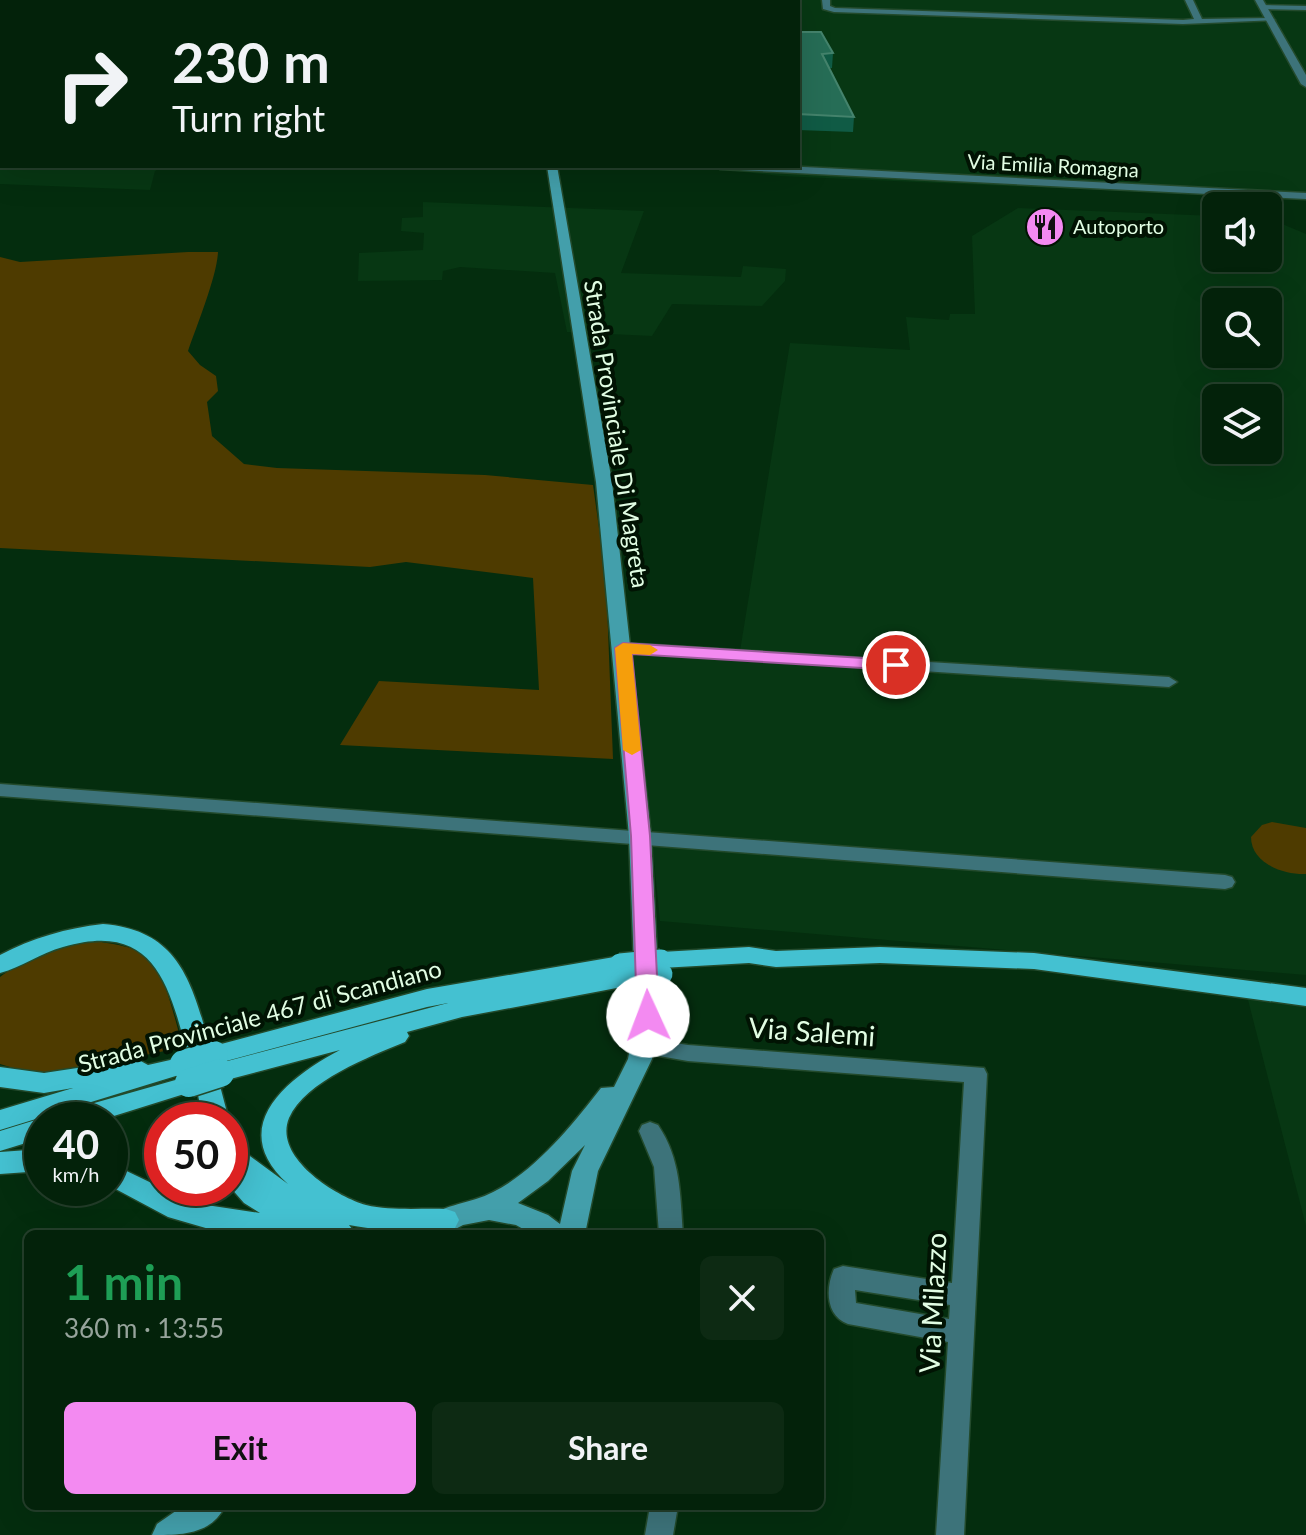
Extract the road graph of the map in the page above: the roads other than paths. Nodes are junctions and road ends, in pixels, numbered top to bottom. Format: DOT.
graph roads {
  1 [pos="826,0"];
  2 [pos="859,0"];
  3 [pos="1189,0"];
  4 [pos="1261,4"];
  5 [pos="1306,8"];
  6 [pos="857,11"];
  7 [pos="1271,20"];
  8 [pos="1199,22"];
  9 [pos="1306,84"];
  10 [pos="800,167"];
  11 [pos="558,168"];
  12 [pos="1306,193"];
  13 [pos="623,648"];
  14 [pos="1169,682"];
  15 [pos="0,790"];
  16 [pos="640,836"];
  17 [pos="1225,882"];
  18 [pos="0,965"];
  19 [pos="621,972"];
  20 [pos="1306,997"];
  21 [pos="462,1008"];
  22 [pos="644,1046"];
  23 [pos="217,1064"];
  24 [pos="181,1071"];
  25 [pos="976,1074"];
  26 [pos="0,1077"];
  27 [pos="110,1102"];
  28 [pos="211,1102"];
  29 [pos="0,1120"];
  30 [pos="650,1131"];
  31 [pos="24,1134"];
  32 [pos="0,1141"];
  33 [pos="24,1161"];
  34 [pos="0,1163"];
  35 [pos="128,1183"];
  36 [pos="248,1192"];
  37 [pos="483,1209"];
  38 [pos="351,1224"];
  39 [pos="436,1227"];
  40 [pos="309,1230"];
  41 [pos="546,1230"];
  42 [pos="572,1230"];
  43 [pos="671,1230"];
  44 [pos="963,1296"];
  45 [pos="961,1333"];
  46 [pos="203,1510"];
  47 [pos="663,1510"];
  48 [pos="168,1535"];
  49 [pos="659,1535"];
  50 [pos="950,1535"];
  1 -- 6 [label="street"];
  2 -- 6 [label="street"];
  3 -- 8 [label="street"];
  4 -- 5 [label="street"];
  4 -- 7 [label="street"];
  6 -- 8 [label="street"];
  7 -- 8 [label="street"];
  7 -- 9 [label="street"];
  10 -- 12 [label="street, Via Emilia Romagna"];
  11 -- 13 [label="main road, Strada Provinciale Di Magreta"];
  13 -- 14 [label="street"];
  13 -- 16 [label="main road, Strada Provinciale Di Magreta"];
  15 -- 16 [label="street"];
  16 -- 17 [label="street"];
  16 -- 22 [label="main road, Strada Provinciale Di Magreta"];
  18 -- 28 [label="main road"];
  19 -- 20 [label="main road, Strada Provinciale 467 di Scandiano, bridge"];
  19 -- 21 [label="main road, Strada Provinciale 467 di Scandiano"];
  19 -- 23 [label="main road, Strada Provinciale 467 di Scandiano"];
  21 -- 23 [label="main road, Strada Provinciale 467 di Scandiano"];
  21 -- 38 [label="main road"];
  22 -- 25 [label="street, Via Salemi"];
  22 -- 37 [label="main road"];
  22 -- 42 [label="main road"];
  23 -- 24 [label="main road, Strada Provinciale 467 di Scandiano, bridge"];
  24 -- 26 [label="main road"];
  24 -- 27 [label="main road, Strada Provinciale 467 di Scandiano"];
  24 -- 29 [label="main road, Strada Provinciale 467 di Scandiano"];
  25 -- 44 [label="street, Via Milazzo"];
  30 -- 43 [label="street"];
  31 -- 32 [label="main road"];
  33 -- 34 [label="main road"];
  35 -- 40 [label="main road"];
  36 -- 38 [label="main road"];
  37 -- 39 [label="main road"];
  37 -- 41 [label="main road"];
  38 -- 39 [label="main road"];
  44 -- 45 [label="street, Via Milazzo"];
  44 -- 45 [label="street"];
  45 -- 50 [label="street, Via Milazzo"];
  46 -- 48 [label="main road"];
  47 -- 49 [label="street"];
}
